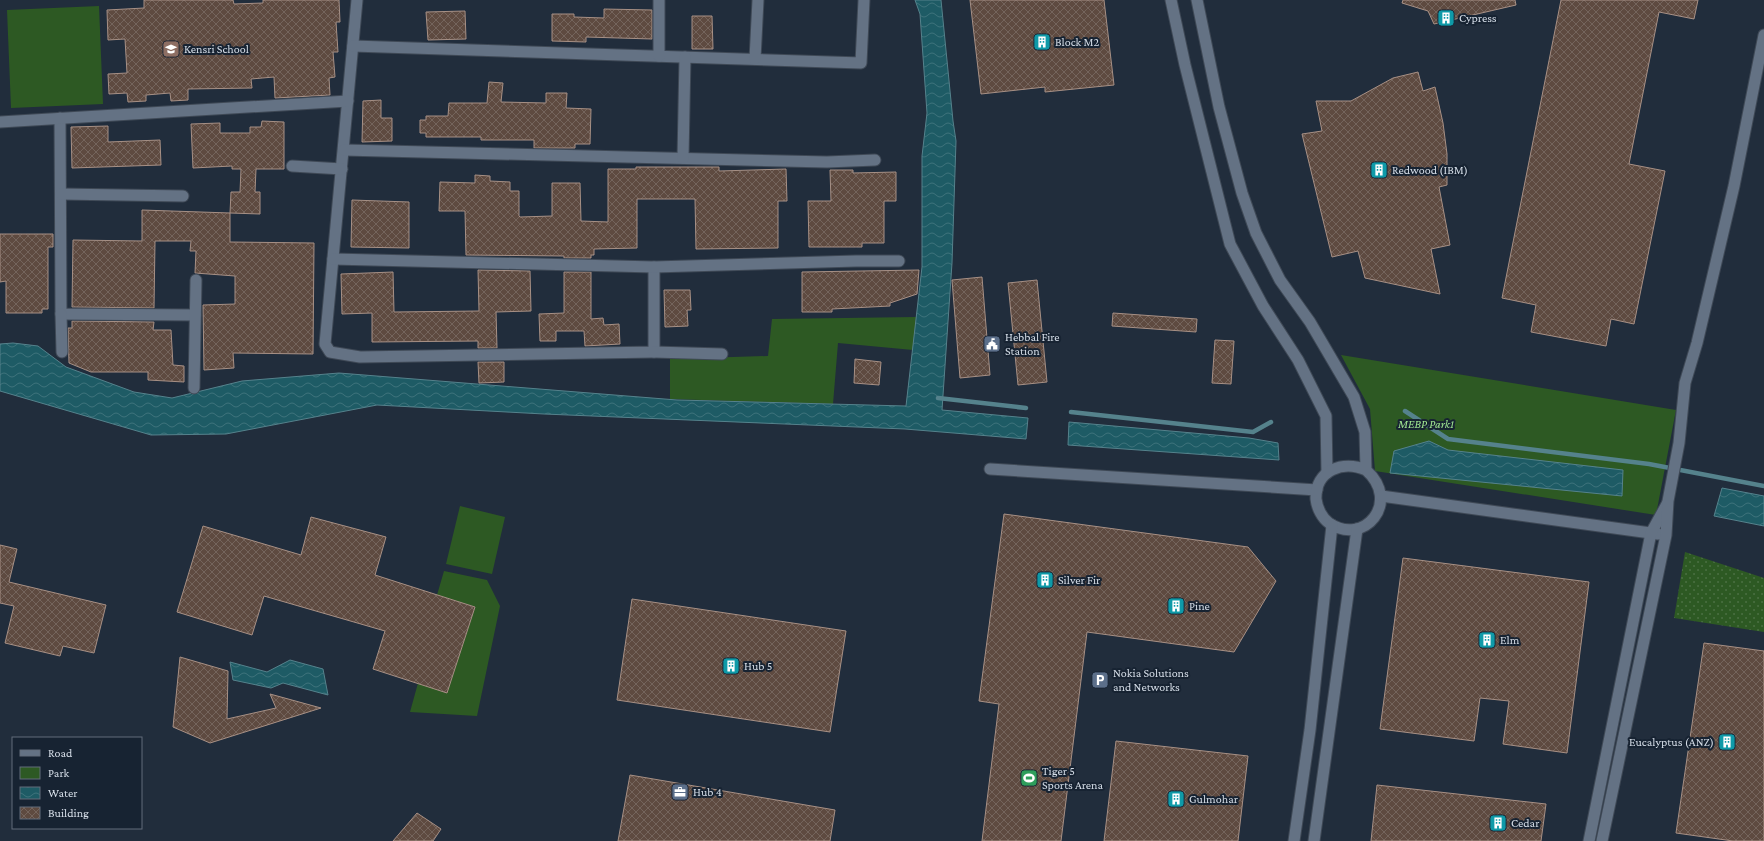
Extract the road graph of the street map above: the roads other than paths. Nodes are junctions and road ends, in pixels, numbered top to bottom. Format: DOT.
graph roads {
  1 [pos="357,0"];
  2 [pos="659,0"];
  3 [pos="758,0"];
  4 [pos="864,0"];
  5 [pos="1171,0"];
  6 [pos="1197,0"];
  7 [pos="1764,34"];
  8 [pos="353,46"];
  9 [pos="659,56"];
  10 [pos="685,57"];
  11 [pos="755,59"];
  12 [pos="348,101"];
  13 [pos="60,118"];
  14 [pos="0,122"];
  15 [pos="344,150"];
  16 [pos="683,158"];
  17 [pos="875,160"];
  18 [pos="292,166"];
  19 [pos="342,169"];
  20 [pos="61,194"];
  21 [pos="183,196"];
  22 [pos="333,259"];
  23 [pos="899,261"];
  24 [pos="654,267"];
  25 [pos="196,280"];
  26 [pos="62,314"];
  27 [pos="195,315"];
  28 [pos="62,352"];
  29 [pos="654,352"];
  30 [pos="722,354"];
  31 [pos="194,388"];
  32 [pos="990,469"];
  33 [pos="1366,470"];
  34 [pos="1328,473"];
  35 [pos="1317,490"];
  36 [pos="1381,496"];
  37 [pos="1668,501"];
  38 [pos="1332,525"];
  39 [pos="1357,529"];
  40 [pos="1650,533"];
  41 [pos="1666,535"];
  42 [pos="1294,841"];
  43 [pos="1314,841"];
  44 [pos="1589,841"];
  45 [pos="1602,841"];
  1 -- 8 [label="street"];
  2 -- 9 [label="street"];
  3 -- 11 [label="street"];
  4 -- 11 [label="street"];
  5 -- 34 [label="street"];
  6 -- 33 [label="street"];
  7 -- 37 [label="street"];
  8 -- 9 [label="street"];
  8 -- 12 [label="street"];
  9 -- 10 [label="street"];
  10 -- 11 [label="street"];
  10 -- 16 [label="street"];
  12 -- 13 [label="street"];
  12 -- 15 [label="street"];
  13 -- 14 [label="street"];
  13 -- 20 [label="street"];
  15 -- 16 [label="street"];
  15 -- 19 [label="street"];
  16 -- 17 [label="street"];
  18 -- 19 [label="street"];
  19 -- 22 [label="street"];
  20 -- 21 [label="street"];
  20 -- 26 [label="street"];
  22 -- 24 [label="street"];
  22 -- 29 [label="street"];
  23 -- 24 [label="street"];
  24 -- 29 [label="street"];
  25 -- 27 [label="street"];
  26 -- 27 [label="street"];
  26 -- 28 [label="street"];
  27 -- 31 [label="street"];
  29 -- 30 [label="street"];
  32 -- 35 [label="street"];
  33 -- 34 [label="street"];
  33 -- 36 [label="street"];
  34 -- 35 [label="street"];
  35 -- 38 [label="street"];
  36 -- 39 [label="street"];
  36 -- 40 [label="street"];
  37 -- 40 [label="street"];
  37 -- 41 [label="street"];
  38 -- 39 [label="street"];
  38 -- 42 [label="street"];
  39 -- 43 [label="street"];
  40 -- 41 [label="street"];
  40 -- 44 [label="street"];
  41 -- 45 [label="street"];
}
